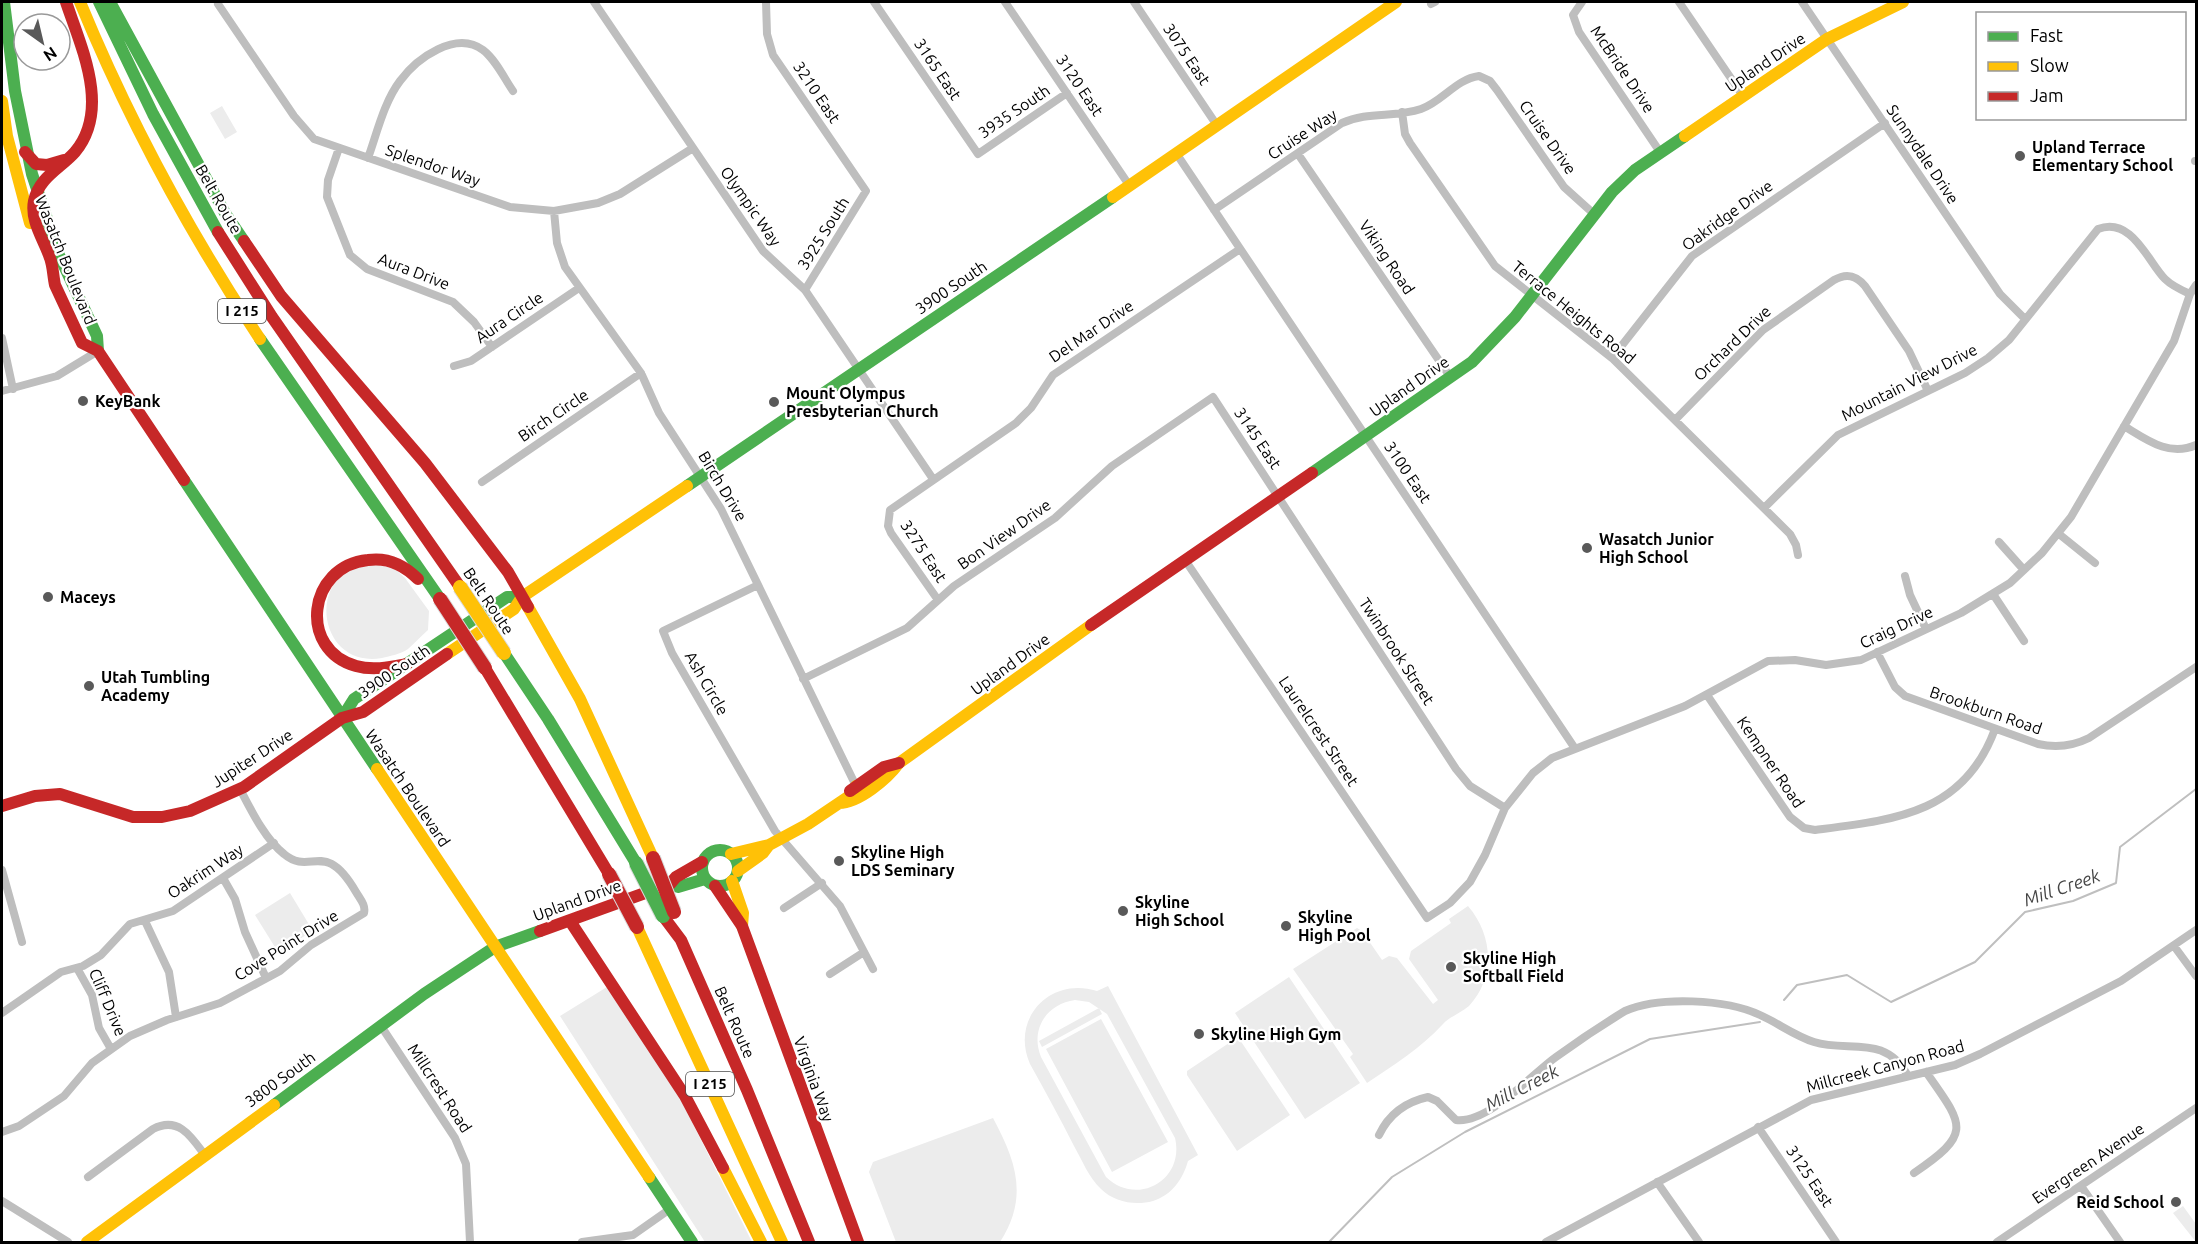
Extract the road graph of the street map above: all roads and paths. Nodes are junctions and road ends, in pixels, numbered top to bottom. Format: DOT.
graph roads {
  1 [pos="4,2"];
  2 [pos="66,2"];
  3 [pos="80,2"];
  4 [pos="99,2"];
  5 [pos="111,2"];
  6 [pos="766,2"];
  7 [pos="874,2"];
  8 [pos="1005,2"];
  9 [pos="1134,2"];
  10 [pos="1396,2"];
  11 [pos="1582,2"];
  12 [pos="1679,2"];
  13 [pos="1802,2"];
  14 [pos="1903,2"];
  15 [pos="598,3"];
  16 [pos="218,4"];
  17 [pos="1827,39"];
  18 [pos="5,65"];
  19 [pos="1479,76"];
  20 [pos="513,92"];
  21 [pos="1067,93"];
  22 [pos="1743,96"];
  23 [pos="2,101"];
  24 [pos="1402,112"];
  25 [pos="1885,123"];
  26 [pos="1216,124"];
  27 [pos="339,148"];
  28 [pos="693,148"];
  29 [pos="24,152"];
  30 [pos="1660,152"];
  31 [pos="1176,153"];
  32 [pos="978,154"];
  33 [pos="1298,154"];
  34 [pos="69,157"];
  35 [pos="368,158"];
  36 [pos="1129,185"];
  37 [pos="866,191"];
  38 [pos="37,193"];
  39 [pos="1214,210"];
  40 [pos="554,211"];
  41 [pos="1594,214"];
  42 [pos="1240,249"];
  43 [pos="55,285"];
  44 [pos="2196,285"];
  45 [pos="579,288"];
  46 [pos="805,290"];
  47 [pos="2190,294"];
  48 [pos="1531,296"];
  49 [pos="2025,319"];
  50 [pos="2,338"];
  51 [pos="492,347"];
  52 [pos="98,351"];
  53 [pos="1611,358"];
  54 [pos="454,366"];
  55 [pos="859,367"];
  56 [pos="641,373"];
  57 [pos="1451,378"];
  58 [pos="13,389"];
  59 [pos="2,391"];
  60 [pos="1928,391"];
  61 [pos="1213,398"];
  62 [pos="1675,420"];
  63 [pos="2124,426"];
  64 [pos="1366,436"];
  65 [pos="2196,445"];
  66 [pos="700,475"];
  67 [pos="933,479"];
  68 [pos="482,482"];
  69 [pos="1278,495"];
  70 [pos="1764,508"];
  71 [pos="888,516"];
  72 [pos="2059,534"];
  73 [pos="1999,542"];
  74 [pos="1797,555"];
  75 [pos="1185,560"];
  76 [pos="2095,563"];
  77 [pos="2024,570"];
  78 [pos="1905,576"];
  79 [pos="758,585"];
  80 [pos="1993,594"];
  81 [pos="522,597"];
  82 [pos="440,599"];
  83 [pos="938,600"];
  84 [pos="1926,629"];
  85 [pos="2024,641"];
  86 [pos="1877,652"];
  87 [pos="407,663"];
  88 [pos="2196,667"];
  89 [pos="803,679"];
  90 [pos="1707,695"];
  91 [pos="342,718"];
  92 [pos="1995,729"];
  93 [pos="1574,747"];
  94 [pos="899,764"];
  95 [pos="856,786"];
  96 [pos="240,789"];
  97 [pos="839,803"];
  98 [pos="2,806"];
  99 [pos="1505,808"];
  100 [pos="783,838"];
  101 [pos="274,843"];
  102 [pos="769,845"];
  103 [pos="731,854"];
  104 [pos="702,862"];
  105 [pos="2,870"];
  106 [pos="735,876"];
  107 [pos="223,878"];
  108 [pos="710,882"];
  109 [pos="822,883"];
  110 [pos="670,884"];
  111 [pos="784,908"];
  112 [pos="668,914"];
  113 [pos="1427,918"];
  114 [pos="145,921"];
  115 [pos="570,921"];
  116 [pos="742,926"];
  117 [pos="2196,930"];
  118 [pos="22,942"];
  119 [pos="2174,946"];
  120 [pos="495,947"];
  121 [pos="864,952"];
  122 [pos="77,968"];
  123 [pos="873,969"];
  124 [pos="830,974"];
  125 [pos="2196,976"];
  126 [pos="266,978"];
  127 [pos="2,1013"];
  128 [pos="177,1017"];
  129 [pos="381,1026"];
  130 [pos="111,1048"];
  131 [pos="1926,1072"];
  132 [pos="1908,1076"];
  133 [pos="2196,1108"];
  134 [pos="1758,1127"];
  135 [pos="2,1132"];
  136 [pos="1379,1135"];
  137 [pos="204,1154"];
  138 [pos="1914,1173"];
  139 [pos="88,1176"];
  140 [pos="1657,1182"];
  141 [pos="2081,1186"];
  142 [pos="2,1201"];
  143 [pos="670,1209"];
  144 [pos="634,1239"];
  145 [pos="68,1242"];
  146 [pos="87,1242"];
  147 [pos="470,1242"];
  148 [pos="582,1242"];
  149 [pos="692,1242"];
  150 [pos="760,1242"];
  151 [pos="782,1242"];
  152 [pos="809,1242"];
  153 [pos="858,1242"];
  154 [pos="1546,1242"];
  155 [pos="1699,1242"];
  156 [pos="1836,1242"];
  157 [pos="1997,1242"];
  158 [pos="2120,1242"];
  1 -- 18 [label="main road, Wasatch Boulevard"];
  2 -- 34 [label="main road"];
  3 -- 82 [label="main road, I 215"];
  4 -- 112 [label="main road, Belt Route / I 215, bridge"];
  5 -- 81 [label="main road"];
  6 -- 37 [label="street, 3210 East"];
  7 -- 32 [label="street, 3165 East"];
  8 -- 21 [label="street, 3120 East"];
  9 -- 26 [label="street, 3075 East"];
  10 -- 26 [label="main road, 3900 South"];
  11 -- 30 [label="street, McBride Drive"];
  12 -- 22 [label="street"];
  13 -- 17 [label="street, Sunnydale Drive"];
  14 -- 17 [label="main road, Upland Drive"];
  15 -- 28 [label="street, Olympic Way"];
  16 -- 27 [label="street, Splendor Way"];
  17 -- 22 [label="main road, Upland Drive"];
  17 -- 25 [label="street, Sunnydale Drive"];
  18 -- 29 [label="main road, Wasatch Boulevard"];
  19 -- 24 [label="street, Cruise Way"];
  19 -- 41 [label="street, Cruise Drive"];
  20 -- 35 [label="street"];
  21 -- 32 [label="street, 3935 South"];
  21 -- 36 [label="street, 3120 East"];
  22 -- 30 [label="main road, Upland Drive"];
  23 -- 43 [label="main road, Wasatch Boulevard"];
  24 -- 33 [label="street, Cruise Way"];
  24 -- 48 [label="street, Terrace Heights Road"];
  25 -- 49 [label="street, Sunnydale Drive"];
  25 -- 53 [label="street, Oakridge Drive"];
  26 -- 31 [label="main road, 3900 South"];
  27 -- 35 [label="street, Splendor Way"];
  27 -- 51 [label="street, Aura Drive"];
  28 -- 40 [label="street, Splendor Way"];
  28 -- 46 [label="street, Olympic Way"];
  29 -- 34 [label="main road"];
  29 -- 38 [label="main road, Wasatch Boulevard"];
  30 -- 41 [label="main road, Upland Drive"];
  31 -- 36 [label="main road, 3900 South"];
  31 -- 39 [label="street, 3100 East"];
  33 -- 39 [label="street, Cruise Way"];
  33 -- 57 [label="street, Viking Road"];
  34 -- 38 [label="main road"];
  35 -- 40 [label="street, Splendor Way"];
  36 -- 55 [label="main road, 3900 South"];
  37 -- 46 [label="street, 3925 South"];
  38 -- 43 [label="main road"];
  38 -- 52 [label="main road, Wasatch Boulevard"];
  39 -- 42 [label="street, 3100 East"];
  40 -- 45 [label="street, Birch Drive"];
  41 -- 48 [label="main road, Upland Drive"];
  42 -- 64 [label="street, 3100 East"];
  42 -- 67 [label="street, Del Mar Drive"];
  43 -- 52 [label="main road, Wasatch Boulevard"];
  44 -- 47 [label="street, Craig Drive"];
  45 -- 51 [label="street, Aura Circle"];
  45 -- 56 [label="street, Birch Drive"];
  46 -- 55 [label="street, Olympic Way"];
  47 -- 49 [label="street, Mountain View Drive"];
  47 -- 63 [label="street, Craig Drive"];
  48 -- 53 [label="street, Terrace Heights Road"];
  48 -- 57 [label="main road, Upland Drive"];
  49 -- 60 [label="street, Mountain View Drive"];
  50 -- 58 [label="street"];
  51 -- 54 [label="street, Aura Circle"];
  52 -- 58 [label="street"];
  52 -- 91 [label="main road, Wasatch Boulevard"];
  53 -- 62 [label="street, Terrace Heights Road"];
  55 -- 66 [label="main road, 3900 South"];
  55 -- 67 [label="street, Olympic Way"];
  56 -- 66 [label="street, Birch Drive"];
  56 -- 68 [label="street, Birch Circle"];
  57 -- 64 [label="main road, Upland Drive"];
  58 -- 59 [label="street"];
  60 -- 62 [label="street, Orchard Drive"];
  60 -- 70 [label="street, Mountain View Drive"];
  61 -- 69 [label="street, 3145 East"];
  61 -- 83 [label="street, Bon View Drive"];
  62 -- 70 [label="street, Terrace Heights Road"];
  63 -- 65 [label="street"];
  63 -- 72 [label="street, Craig Drive"];
  64 -- 69 [label="main road, Upland Drive"];
  64 -- 93 [label="street, 3100 East"];
  66 -- 79 [label="street, Birch Drive"];
  66 -- 81 [label="main road, 3900 South"];
  67 -- 71 [label="street, Del Mar Drive"];
  69 -- 75 [label="main road, Upland Drive"];
  69 -- 99 [label="street, Twinbrook Street"];
  70 -- 74 [label="street, Terrace Heights Road"];
  71 -- 83 [label="street, 3275 East"];
  72 -- 76 [label="street"];
  72 -- 77 [label="street, Craig Drive"];
  73 -- 77 [label="street"];
  75 -- 94 [label="main road, Upland Drive"];
  75 -- 113 [label="street, Laurelcrest Street"];
  77 -- 80 [label="street, Craig Drive"];
  78 -- 84 [label="street"];
  79 -- 89 [label="street, Birch Drive"];
  79 -- 100 [label="street, Ash Circle"];
  80 -- 84 [label="street, Craig Drive"];
  80 -- 85 [label="street"];
  81 -- 87 [label="main road, 3900 South"];
  81 -- 91 [label="main road, 3900 South"];
  81 -- 112 [label="main road, bridge"];
  82 -- 87 [label="main road"];
  82 -- 151 [label="main road, I 215, bridge"];
  83 -- 89 [label="street, Bon View Drive"];
  84 -- 86 [label="street, Craig Drive"];
  86 -- 90 [label="street, Craig Drive"];
  86 -- 92 [label="street, Brookburn Road"];
  87 -- 91 [label="main road, 3900 South"];
  88 -- 92 [label="street, Brookburn Road"];
  89 -- 95 [label="street, Birch Drive"];
  90 -- 92 [label="street, Kempner Road"];
  90 -- 93 [label="street, Craig Drive"];
  91 -- 96 [label="main road, Jupiter Drive"];
  91 -- 120 [label="main road, Wasatch Boulevard"];
  93 -- 99 [label="street, Craig Drive"];
  94 -- 95 [label="main road, Upland Drive"];
  94 -- 97 [label="main road, Upland Drive"];
  95 -- 97 [label="main road, Upland Drive"];
  96 -- 98 [label="main road, Jupiter Drive"];
  96 -- 101 [label="street, Cove Point Drive"];
  97 -- 100 [label="main road, Upland Drive"];
  99 -- 113 [label="street, Craig Drive"];
  100 -- 102 [label="main road, Upland Drive"];
  100 -- 109 [label="street"];
  101 -- 107 [label="street, Oakrim Way"];
  101 -- 126 [label="street, Cove Point Drive"];
  102 -- 103 [label="main road, Upland Drive"];
  102 -- 106 [label="main road, Upland Drive"];
  103 -- 104 [label="main road, Upland Drive"];
  103 -- 106 [label="main road, Virginia Way"];
  104 -- 108 [label="main road"];
  104 -- 110 [label="main road, Upland Drive"];
  105 -- 118 [label="street"];
  106 -- 108 [label="main road, Upland Drive"];
  106 -- 116 [label="main road, Virginia Way"];
  107 -- 114 [label="street, Oakrim Way"];
  107 -- 126 [label="street"];
  108 -- 110 [label="main road, Upland Drive"];
  108 -- 116 [label="main road, Virginia Way"];
  109 -- 111 [label="street"];
  109 -- 121 [label="street"];
  110 -- 115 [label="main road, Upland Drive"];
  112 -- 152 [label="main road, Belt Route / I 215"];
  114 -- 122 [label="street, Oakrim Way"];
  114 -- 128 [label="street"];
  115 -- 120 [label="main road, Upland Drive"];
  115 -- 150 [label="main road"];
  116 -- 153 [label="main road, Virginia Way"];
  117 -- 119 [label="street, Millcreek Canyon Road"];
  119 -- 125 [label="street"];
  119 -- 131 [label="street, Millcreek Canyon Road"];
  120 -- 129 [label="main road, 3800 South"];
  120 -- 143 [label="main road, Wasatch Boulevard"];
  121 -- 123 [label="street"];
  121 -- 124 [label="street"];
  122 -- 127 [label="street, Oakrim Way"];
  122 -- 130 [label="street, Cliff Drive"];
  126 -- 128 [label="street, Cove Point Drive"];
  128 -- 130 [label="street, Cove Point Drive"];
  129 -- 137 [label="main road, 3800 South"];
  129 -- 147 [label="street, Millcrest Road"];
  130 -- 135 [label="street, Cove Point Drive"];
  131 -- 132 [label="street, Millcreek Canyon Road"];
  131 -- 138 [label="street"];
  132 -- 134 [label="street, Millcreek Canyon Road"];
  132 -- 136 [label="street"];
  133 -- 141 [label="street, Evergreen Avenue"];
  134 -- 140 [label="street, Millcreek Canyon Road"];
  134 -- 156 [label="street, 3125 East"];
  137 -- 139 [label="street"];
  137 -- 146 [label="main road, 3800 South"];
  140 -- 154 [label="street, Millcreek Canyon Road"];
  140 -- 155 [label="street"];
  141 -- 157 [label="street, Evergreen Avenue"];
  141 -- 158 [label="street"];
  142 -- 145 [label="street"];
  143 -- 144 [label="street"];
  143 -- 149 [label="main road, Wasatch Boulevard"];
  144 -- 148 [label="street"];
}
